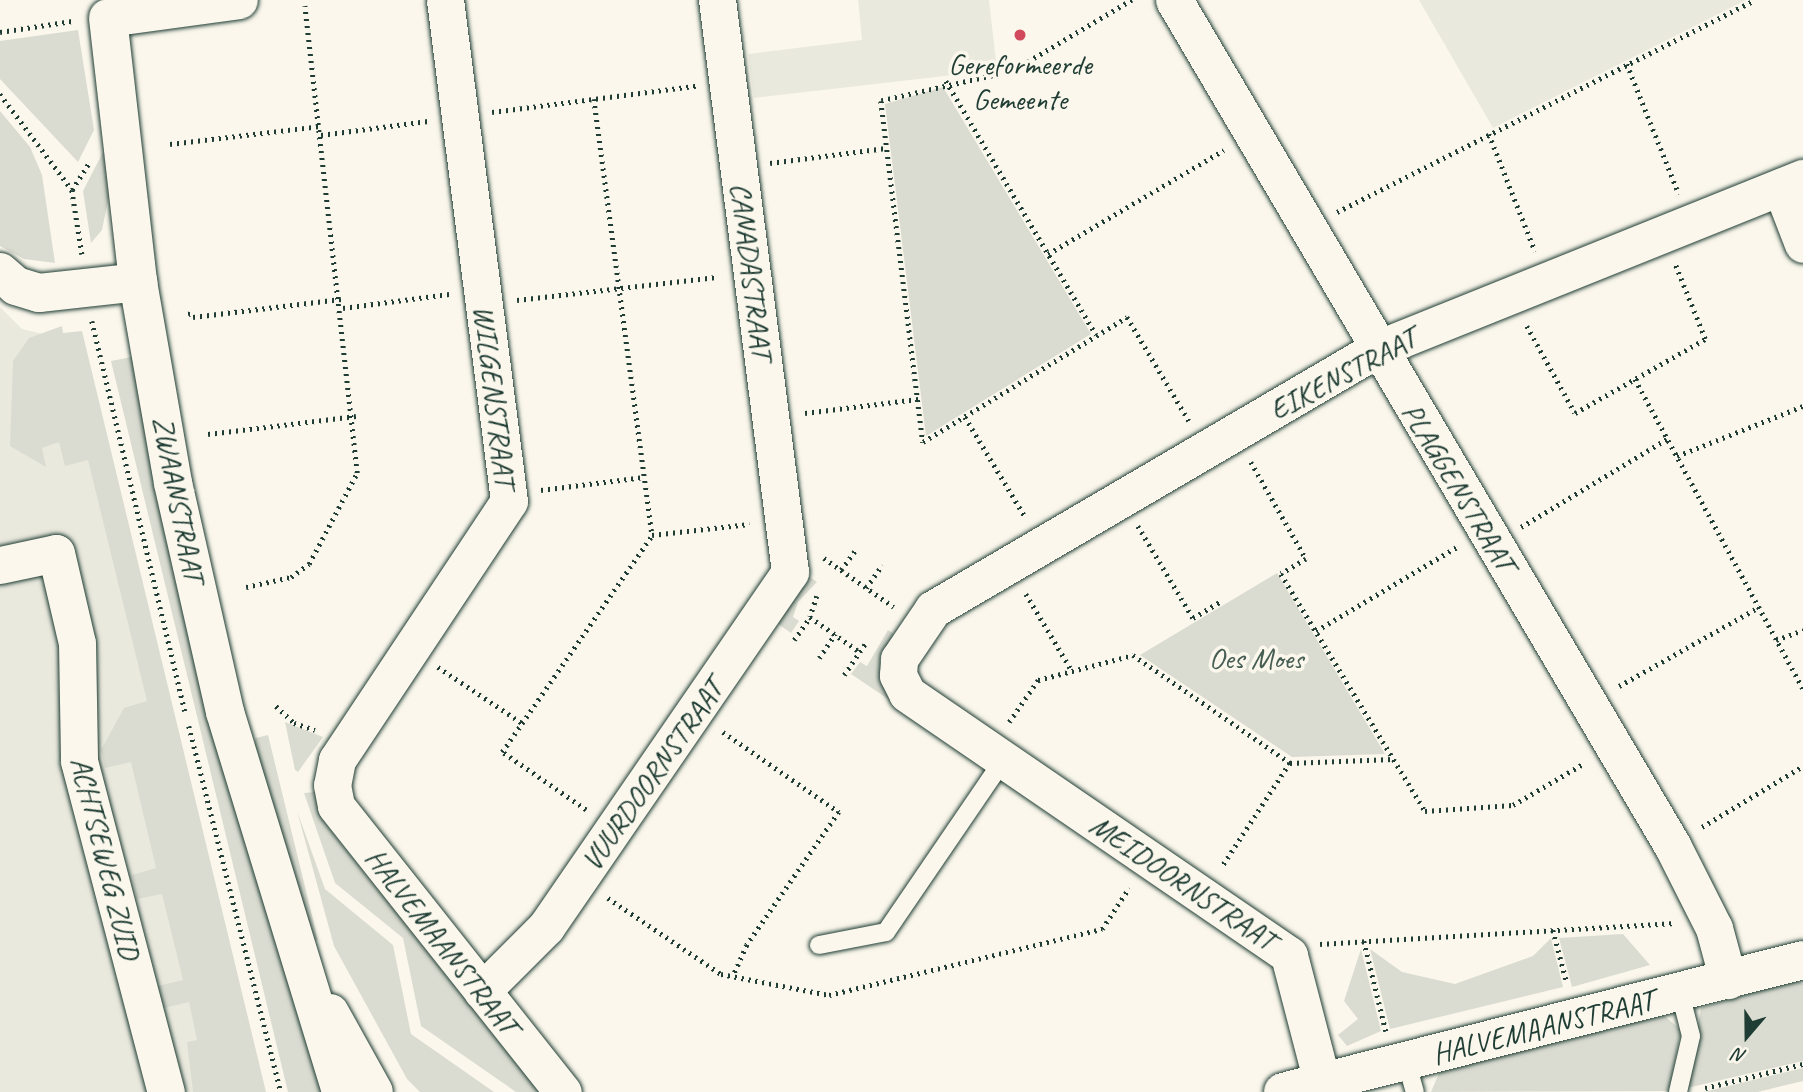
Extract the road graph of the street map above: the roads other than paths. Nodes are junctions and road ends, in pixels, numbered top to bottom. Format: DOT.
graph roads {
  1 [pos="239,0"];
  2 [pos="445,0"];
  3 [pos="717,0"];
  4 [pos="1174,0"];
  5 [pos="107,6"];
  6 [pos="1792,183"];
  7 [pos="1803,244"];
  8 [pos="138,282"];
  9 [pos="3,283"];
  10 [pos="1377,349"];
  11 [pos="788,538"];
  12 [pos="0,565"];
  13 [pos="916,630"];
  14 [pos="1004,744"];
  15 [pos="332,785"];
  16 [pos="819,945"];
  17 [pos="1803,960"];
  18 [pos="303,970"];
  19 [pos="1728,980"];
  20 [pos="482,991"];
  21 [pos="1680,993"];
  22 [pos="1403,1064"];
  23 [pos="1322,1082"];
  24 [pos="166,1092"];
  25 [pos="341,1092"];
  26 [pos="374,1092"];
  27 [pos="563,1092"];
  28 [pos="1283,1092"];
  29 [pos="1678,1092"];
  1 -- 5 [label="street"];
  2 -- 15 [label="street, WILGENSTRAAT"];
  3 -- 11 [label="street, CANADASTRAAT"];
  4 -- 10 [label="street, PLAGGENSTRAAT"];
  5 -- 8 [label="street, ZWAANSTRAAT"];
  6 -- 7 [label="street"];
  6 -- 10 [label="street, EIKENSTRAAT"];
  8 -- 9 [label="street"];
  8 -- 18 [label="street, ZWAANSTRAAT"];
  10 -- 13 [label="street, EIKENSTRAAT"];
  10 -- 19 [label="street, PLAGGENSTRAAT"];
  11 -- 20 [label="street, VUURDOORNSTRAAT"];
  12 -- 24 [label="street, ACHTSEWEG ZUID"];
  13 -- 14 [label="street, MEIDOORNSTRAAT"];
  14 -- 16 [label="lane"];
  14 -- 23 [label="street, MEIDOORNSTRAAT"];
  15 -- 20 [label="street, HALVEMAANSTRAAT"];
  17 -- 19 [label="street, HALVEMAANSTRAAT"];
  18 -- 25 [label="street, ZWAANSTRAAT"];
  18 -- 26 [label="street, ZWAANSTRAAT"];
  19 -- 21 [label="street, HALVEMAANSTRAAT"];
  20 -- 27 [label="street, HALVEMAANSTRAAT"];
  21 -- 22 [label="street, HALVEMAANSTRAAT"];
  21 -- 29 [label="lane"];
  22 -- 23 [label="street, HALVEMAANSTRAAT"];
  23 -- 28 [label="street, HALVEMAANSTRAAT"];
}
